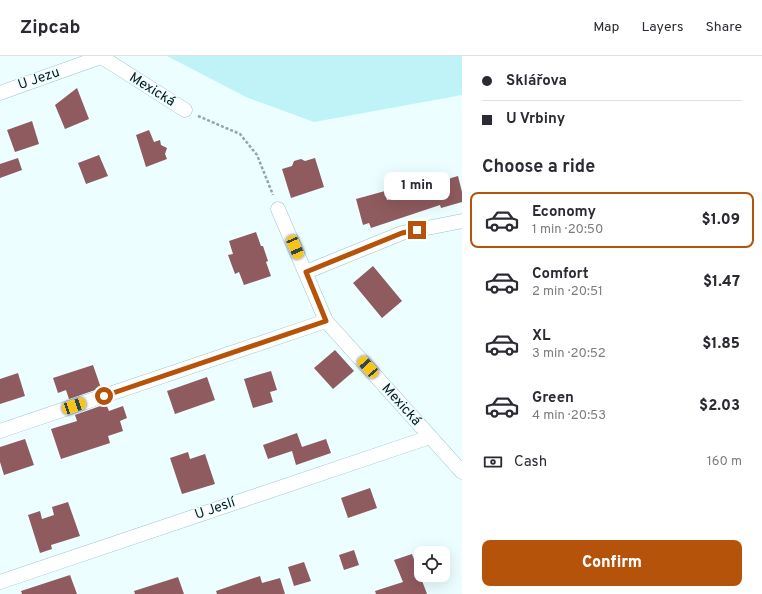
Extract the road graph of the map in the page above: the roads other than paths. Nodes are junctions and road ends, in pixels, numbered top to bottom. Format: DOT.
graph roads {
  1 [pos="100,57"];
  2 [pos="0,93"];
  3 [pos="185,110"];
  4 [pos="278,209"];
  5 [pos="462,221"];
  6 [pos="306,272"];
  7 [pos="326,321"];
  8 [pos="0,431"];
  9 [pos="430,437"];
  10 [pos="462,472"];
  11 [pos="0,582"];
  1 -- 2 [label="street, U Jezu"];
  1 -- 3 [label="street, Mexická"];
  4 -- 6 [label="street, Mexická"];
  5 -- 6 [label="street"];
  6 -- 7 [label="street, Mexická"];
  7 -- 8 [label="street"];
  7 -- 9 [label="street, Mexická"];
  9 -- 10 [label="street, Mexická"];
  9 -- 11 [label="street, U Jeslí"];
}
